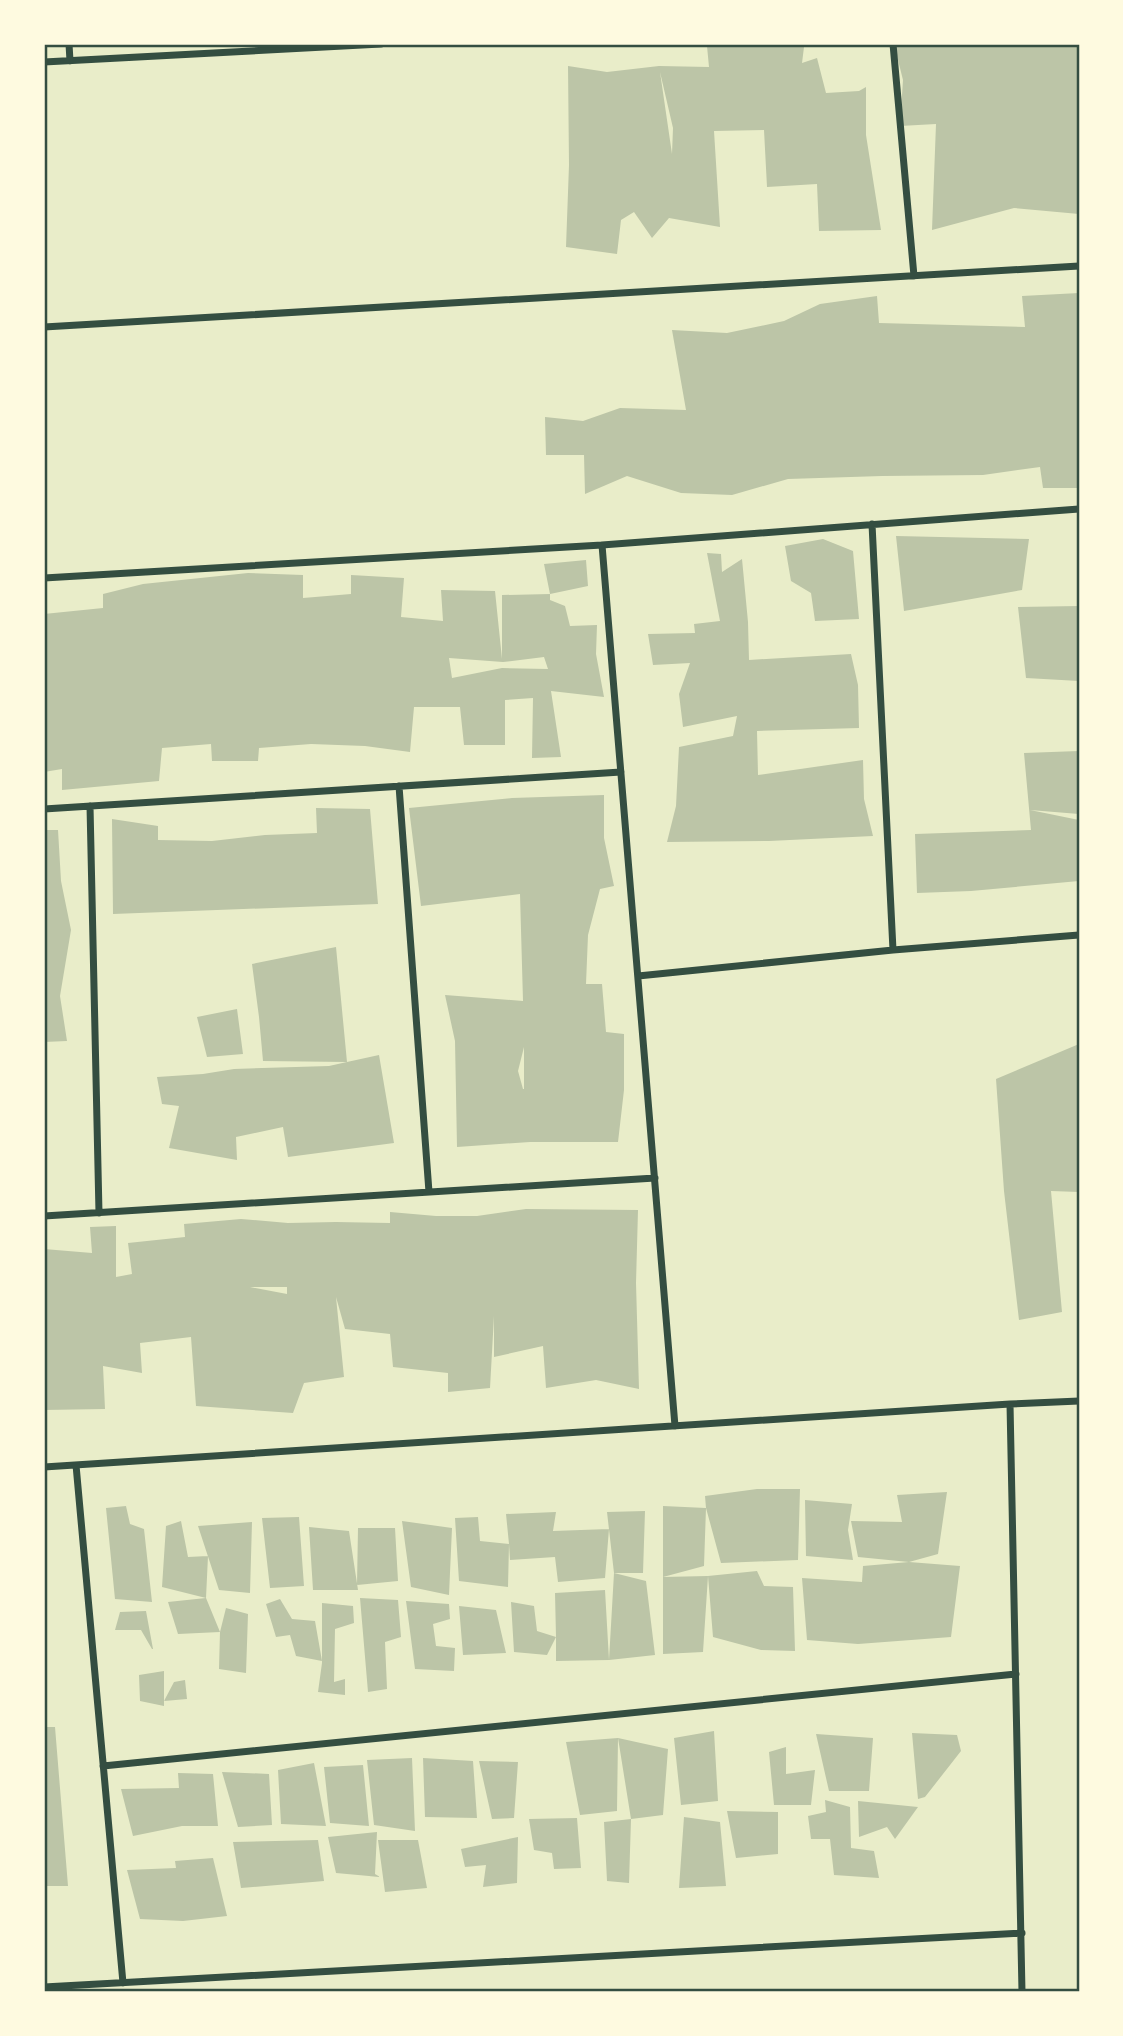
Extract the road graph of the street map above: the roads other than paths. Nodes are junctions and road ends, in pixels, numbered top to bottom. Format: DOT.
graph roads {
  1 [pos="69,44"];
  2 [pos="382,44"];
  3 [pos="892,44"];
  4 [pos="70,61"];
  5 [pos="44,62"];
  6 [pos="1079,266"];
  7 [pos="915,276"];
  8 [pos="44,327"];
  9 [pos="1079,509"];
  10 [pos="872,524"];
  11 [pos="603,545"];
  12 [pos="44,578"];
  13 [pos="621,772"];
  14 [pos="399,786"];
  15 [pos="90,806"];
  16 [pos="44,809"];
  17 [pos="1079,935"];
  18 [pos="892,950"];
  19 [pos="638,975"];
  20 [pos="654,1178"];
  21 [pos="429,1192"];
  22 [pos="99,1213"];
  23 [pos="44,1216"];
  24 [pos="1079,1401"];
  25 [pos="1010,1404"];
  26 [pos="675,1426"];
  27 [pos="76,1465"];
  28 [pos="44,1467"];
  29 [pos="1016,1674"];
  30 [pos="103,1766"];
  31 [pos="1022,1933"];
  32 [pos="123,1983"];
  33 [pos="44,1987"];
  34 [pos="1022,1992"];
  1 -- 4 [label="street"];
  2 -- 4 [label="street"];
  3 -- 7 [label="street"];
  4 -- 5 [label="street"];
  6 -- 7 [label="street"];
  7 -- 8 [label="street"];
  9 -- 10 [label="street"];
  10 -- 11 [label="street"];
  10 -- 18 [label="street"];
  11 -- 12 [label="street"];
  11 -- 13 [label="street"];
  13 -- 14 [label="street"];
  13 -- 19 [label="street"];
  14 -- 15 [label="street"];
  14 -- 21 [label="street"];
  15 -- 16 [label="street"];
  15 -- 22 [label="street"];
  17 -- 18 [label="street"];
  18 -- 19 [label="street"];
  19 -- 20 [label="street"];
  20 -- 21 [label="street"];
  20 -- 26 [label="street"];
  21 -- 22 [label="street"];
  22 -- 23 [label="street"];
  24 -- 25 [label="street"];
  25 -- 26 [label="street"];
  25 -- 29 [label="street"];
  26 -- 27 [label="street"];
  27 -- 28 [label="street"];
  27 -- 30 [label="street"];
  29 -- 30 [label="street"];
  29 -- 31 [label="street"];
  30 -- 32 [label="street"];
  31 -- 32 [label="street"];
  31 -- 34 [label="street"];
  32 -- 33 [label="street"];
}
